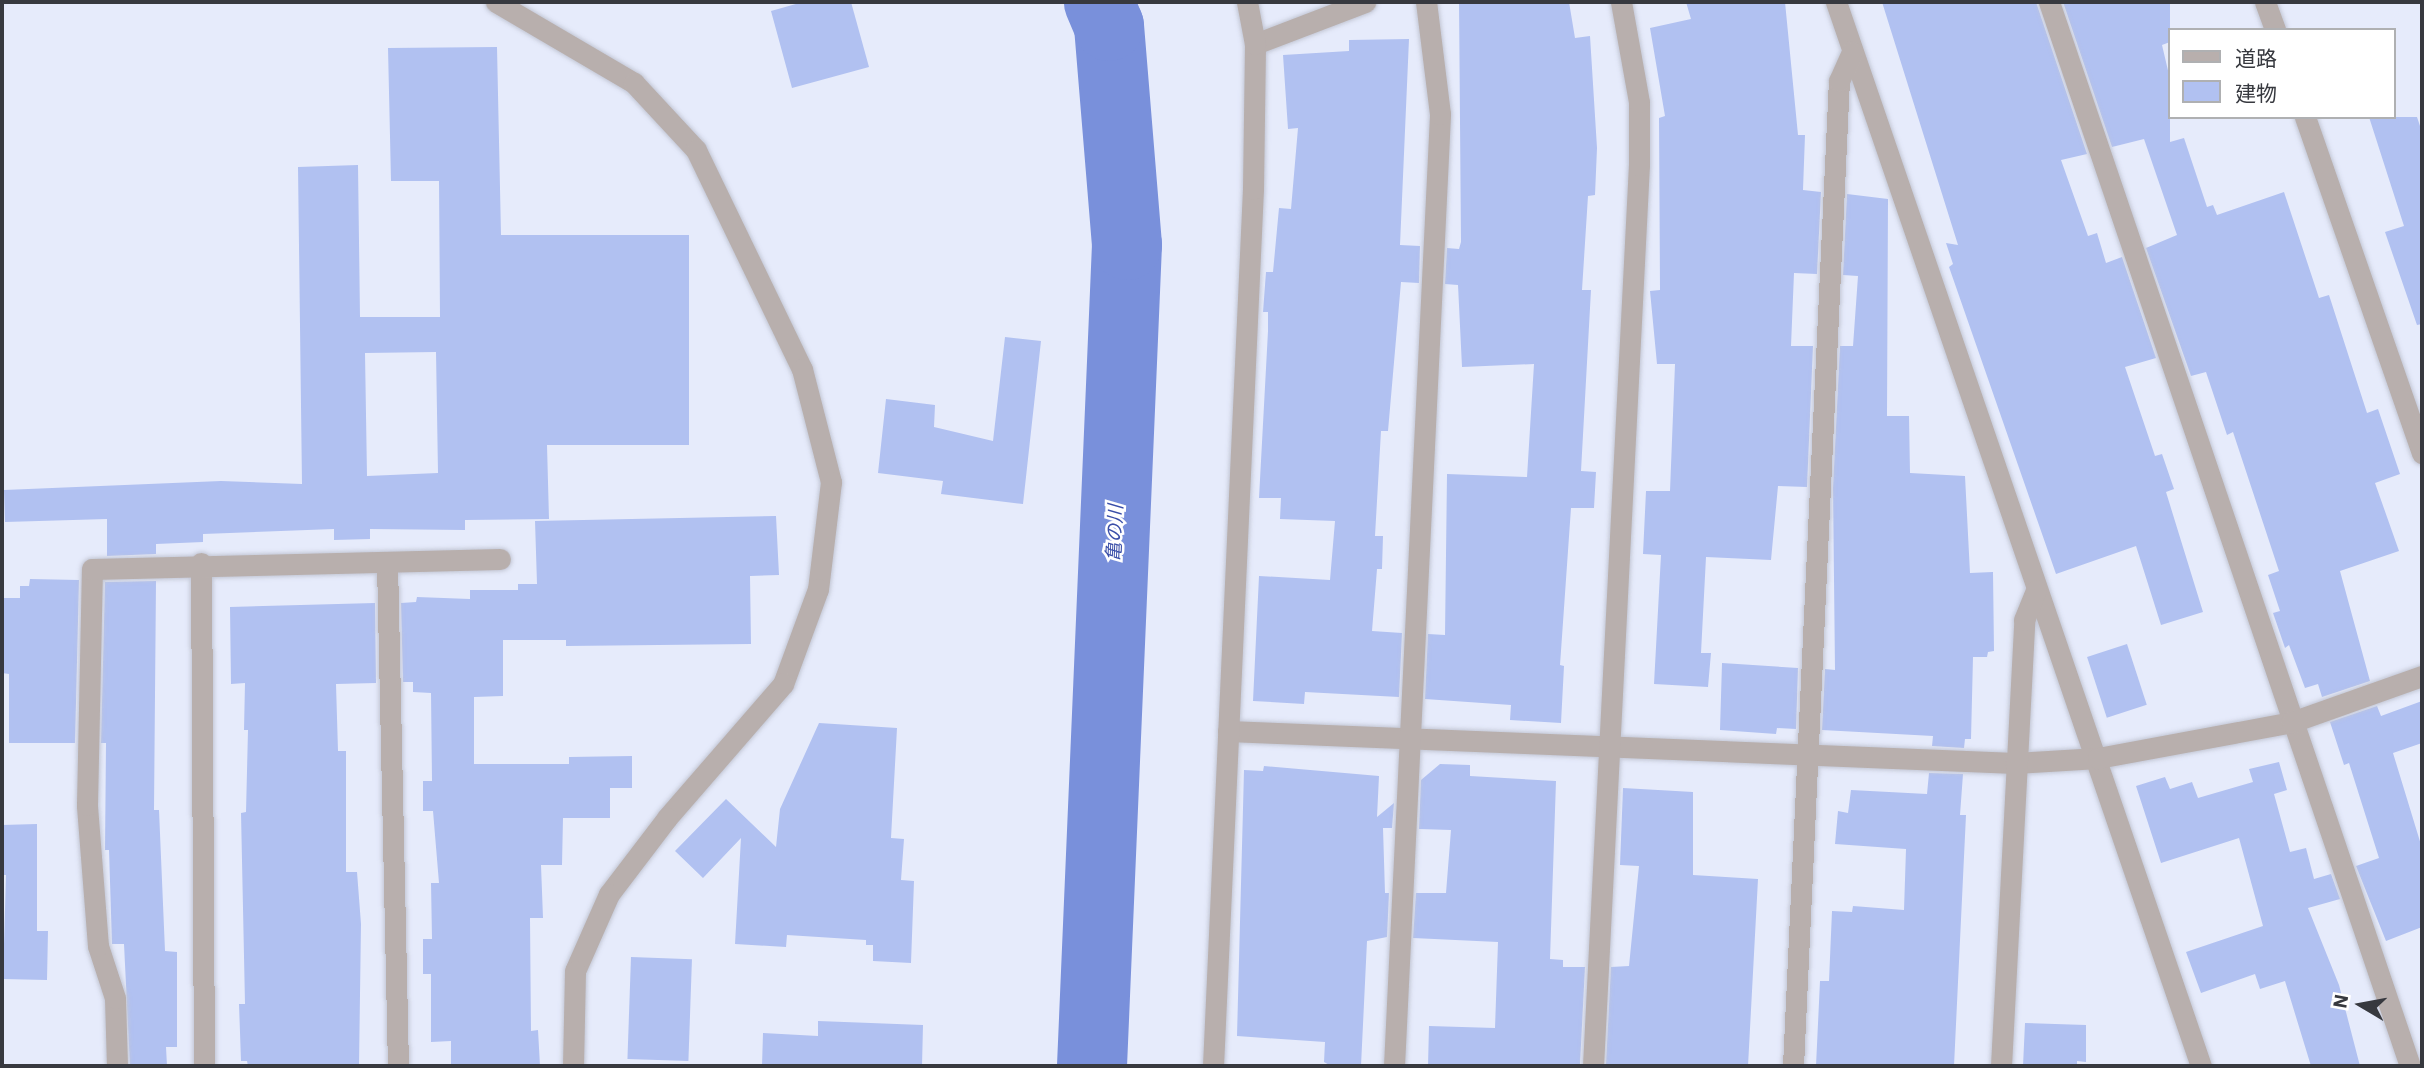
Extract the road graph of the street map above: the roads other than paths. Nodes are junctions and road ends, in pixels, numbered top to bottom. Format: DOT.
graph roads {
  1 [pos="496,2"];
  2 [pos="1247,2"];
  3 [pos="1365,2"];
  4 [pos="1426,2"];
  5 [pos="1621,2"];
  6 [pos="1836,2"];
  7 [pos="2049,2"];
  8 [pos="2265,2"];
  9 [pos="2274,28"];
  10 [pos="1255,44"];
  11 [pos="1852,52"];
  12 [pos="2306,119"];
  13 [pos="2422,453"];
  14 [pos="500,559"];
  15 [pos="387,563"];
  16 [pos="201,564"];
  17 [pos="2036,590"];
  18 [pos="2422,676"];
  19 [pos="2292,722"];
  20 [pos="1228,730"];
  21 [pos="1411,738"];
  22 [pos="1610,746"];
  23 [pos="1808,754"];
  24 [pos="2098,758"];
  25 [pos="2015,762"];
  26 [pos="117,1066"];
  27 [pos="204,1066"];
  28 [pos="398,1066"];
  29 [pos="573,1066"];
  30 [pos="1213,1066"];
  31 [pos="1394,1066"];
  32 [pos="1593,1066"];
  33 [pos="1793,1066"];
  34 [pos="2000,1066"];
  35 [pos="2201,1066"];
  36 [pos="2410,1066"];
  1 -- 29 [label="street"];
  2 -- 10 [label="street"];
  3 -- 10 [label="street"];
  4 -- 21 [label="street"];
  5 -- 22 [label="street"];
  6 -- 11 [label="street"];
  7 -- 19 [label="street"];
  8 -- 9 [label="street"];
  10 -- 20 [label="street"];
  11 -- 17 [label="street"];
  11 -- 23 [label="street"];
  12 -- 13 [label="street"];
  14 -- 15 [label="street"];
  15 -- 16 [label="street"];
  15 -- 28 [label="street"];
  16 -- 26 [label="street"];
  16 -- 27 [label="street"];
  17 -- 24 [label="street"];
  17 -- 25 [label="street"];
  18 -- 19 [label="street"];
  19 -- 24 [label="street"];
  19 -- 36 [label="street"];
  20 -- 21 [label="street"];
  20 -- 30 [label="street"];
  21 -- 22 [label="street"];
  21 -- 31 [label="street"];
  22 -- 23 [label="street"];
  22 -- 32 [label="street"];
  23 -- 25 [label="street"];
  23 -- 33 [label="street"];
  24 -- 25 [label="street"];
  24 -- 35 [label="street"];
  25 -- 34 [label="street"];
}
